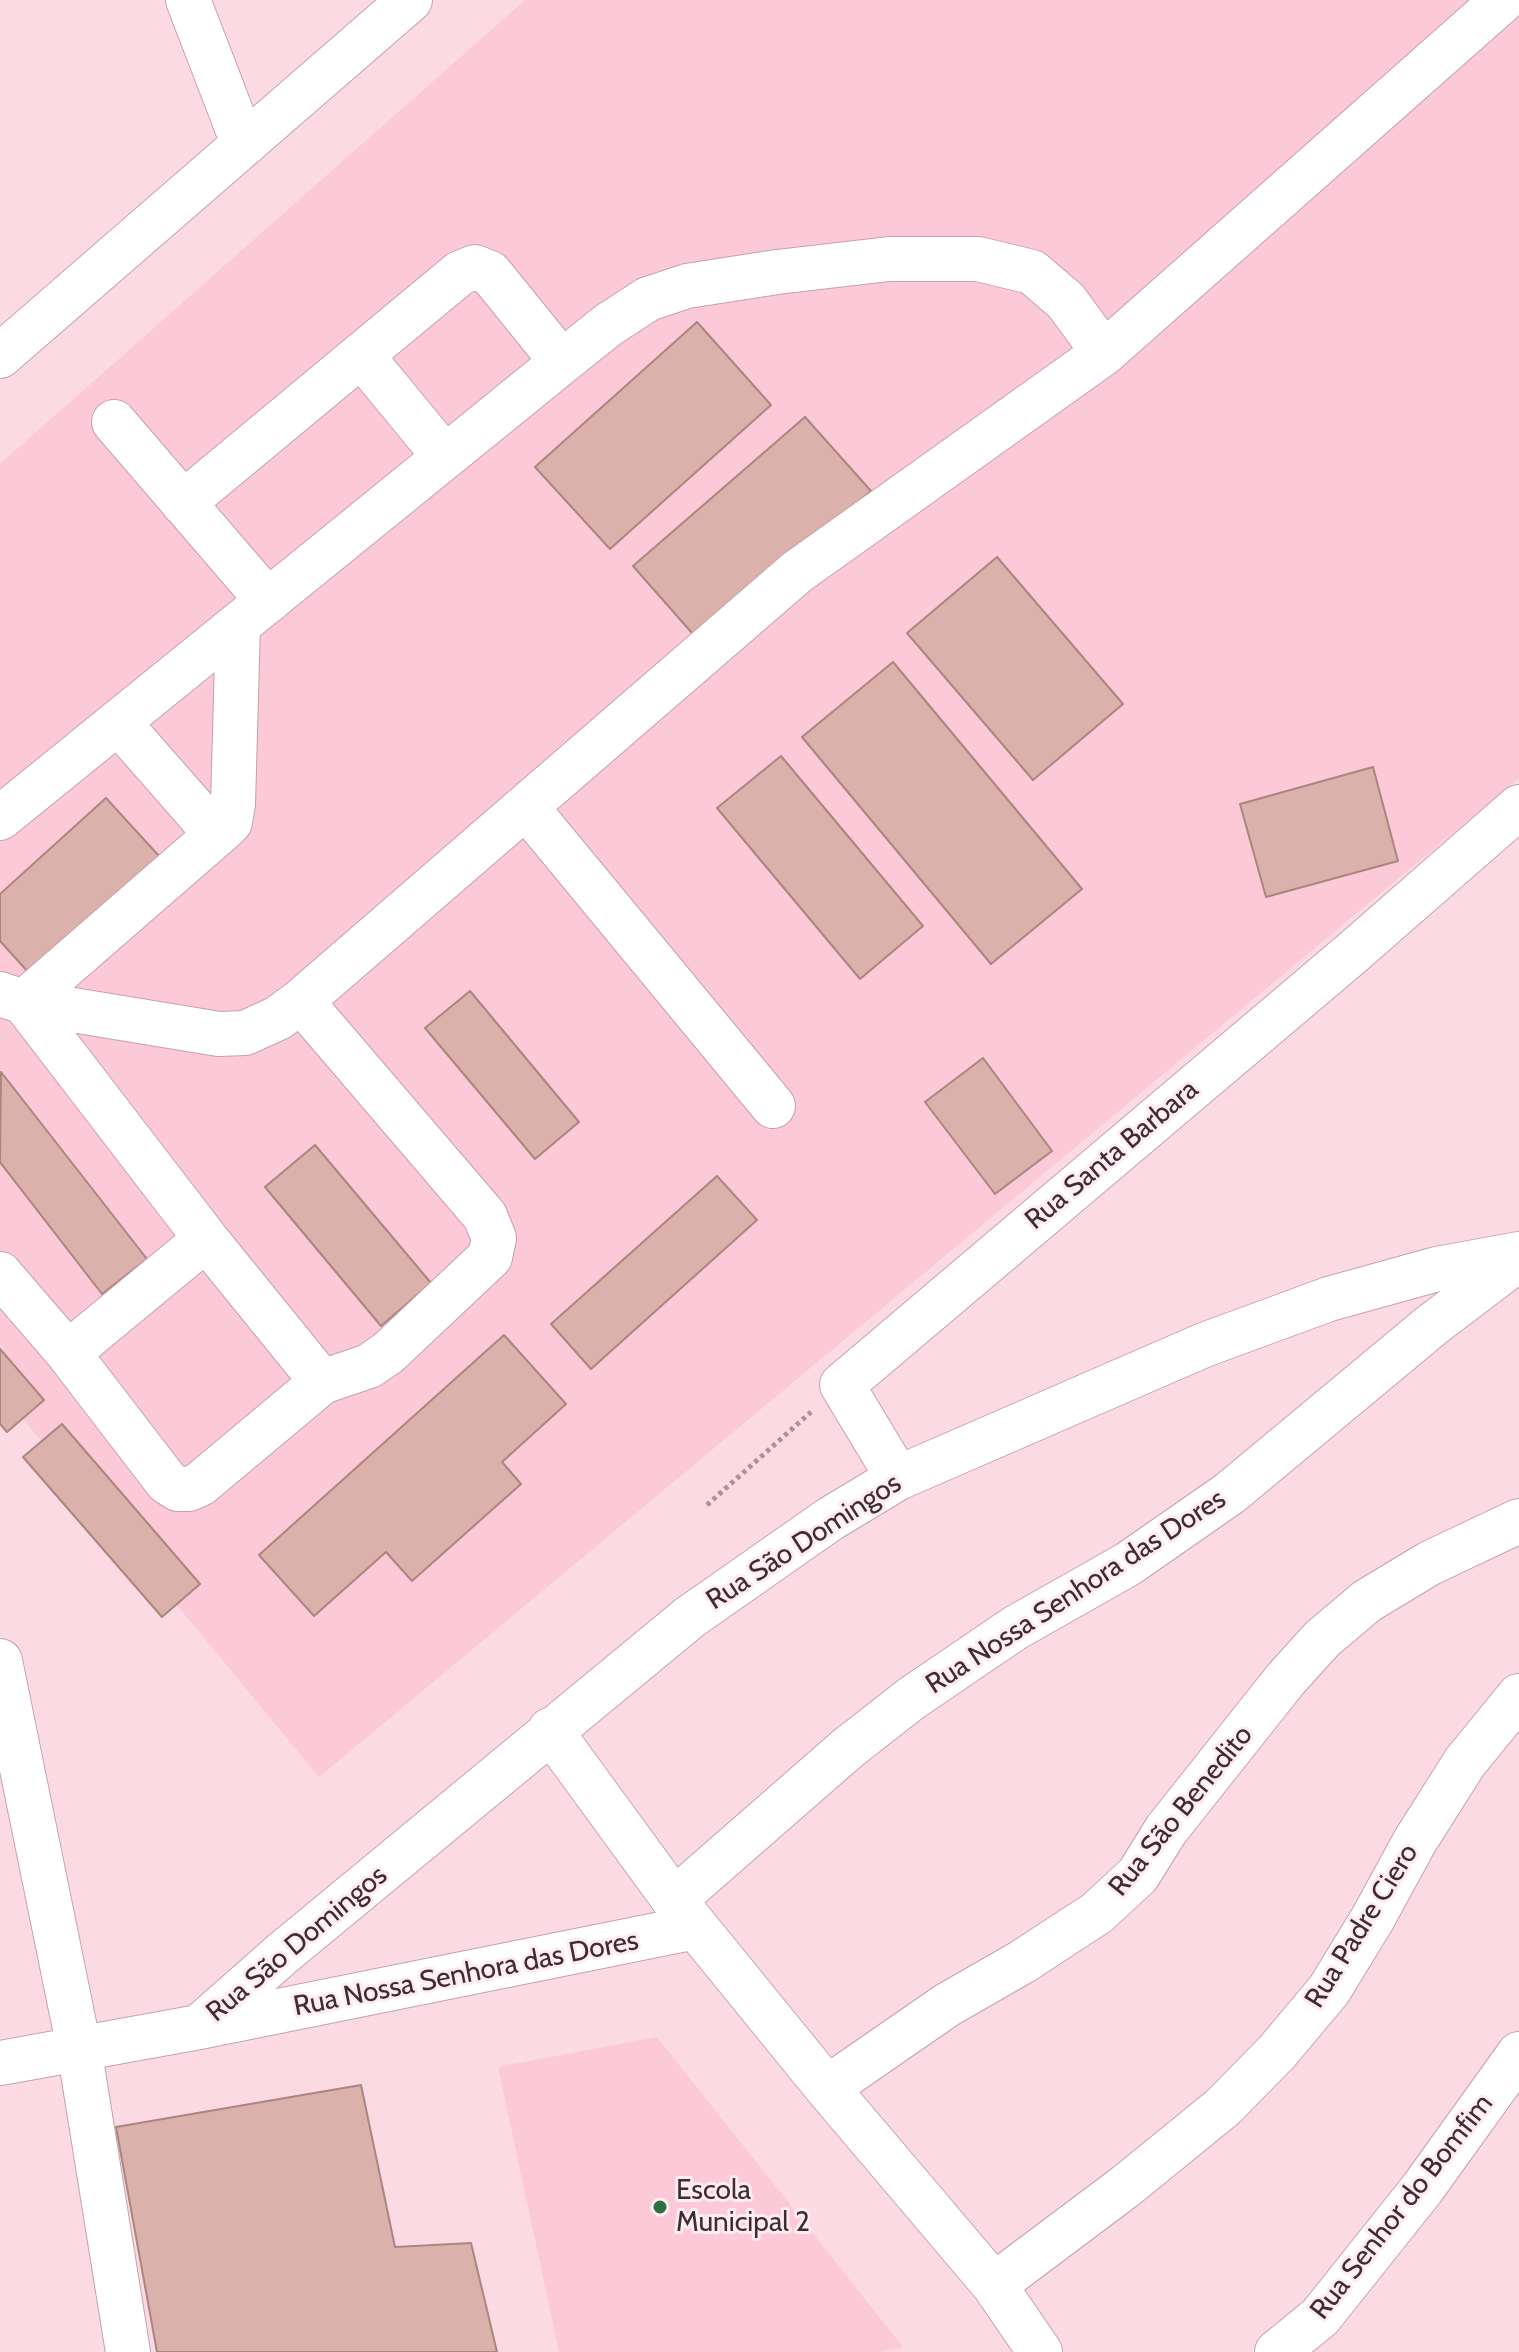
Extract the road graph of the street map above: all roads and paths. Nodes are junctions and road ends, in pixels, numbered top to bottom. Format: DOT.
graph roads {
  1 [pos="188,0"];
  2 [pos="410,0"];
  3 [pos="1503,0"];
  4 [pos="243,143"];
  5 [pos="1104,353"];
  6 [pos="361,355"];
  7 [pos="0,356"];
  8 [pos="562,362"];
  9 [pos="114,422"];
  10 [pos="445,457"];
  11 [pos="183,503"];
  12 [pos="253,613"];
  13 [pos="118,722"];
  14 [pos="526,807"];
  15 [pos="1519,807"];
  16 [pos="0,818"];
  17 [pos="223,829"];
  18 [pos="12,998"];
  19 [pos="301,1001"];
  20 [pos="773,1106"];
  21 [pos="206,1239"];
  22 [pos="1519,1257"];
  23 [pos="0,1274"];
  24 [pos="68,1353"];
  25 [pos="322,1382"];
  26 [pos="842,1385"];
  27 [pos="898,1478"];
  28 [pos="707,1505"];
  29 [pos="1519,1521"];
  30 [pos="0,1661"];
  31 [pos="1519,1696"];
  32 [pos="550,1730"];
  33 [pos="685,1914"];
  34 [pos="199,2027"];
  35 [pos="79,2048"];
  36 [pos="1519,2054"];
  37 [pos="0,2063"];
  38 [pos="827,2088"];
  39 [pos="994,2285"];
  40 [pos="1026,2349"];
  41 [pos="128,2352"];
  42 [pos="1277,2352"];
  1 -- 4 [label="street"];
  2 -- 4 [label="street"];
  3 -- 5 [label="street"];
  4 -- 7 [label="street"];
  5 -- 8 [label="street"];
  5 -- 14 [label="street"];
  6 -- 8 [label="street"];
  6 -- 10 [label="street"];
  6 -- 11 [label="street"];
  8 -- 10 [label="street"];
  9 -- 11 [label="street"];
  10 -- 12 [label="street"];
  11 -- 12 [label="street"];
  12 -- 13 [label="street"];
  12 -- 17 [label="street"];
  13 -- 16 [label="street"];
  13 -- 17 [label="street"];
  14 -- 19 [label="street"];
  14 -- 20 [label="street"];
  15 -- 26 [label="street, Rua Santa Barbara"];
  17 -- 18 [label="street"];
  18 -- 19 [label="street"];
  18 -- 21 [label="street"];
  19 -- 25 [label="street"];
  21 -- 24 [label="street"];
  21 -- 25 [label="street"];
  22 -- 27 [label="street, Rua São Domingos"];
  22 -- 33 [label="street, Rua Nossa Senhora das Dores"];
  23 -- 24 [label="street"];
  24 -- 25 [label="street"];
  26 -- 27 [label="street"];
  26 -- 28 [label="path"];
  27 -- 32 [label="street, Rua São Domingos"];
  29 -- 38 [label="street, Rua São Benedito"];
  30 -- 35 [label="street"];
  31 -- 39 [label="street, Rua Padre Ciero"];
  32 -- 33 [label="street"];
  32 -- 34 [label="street, Rua São Domingos"];
  33 -- 34 [label="street, Rua Nossa Senhora das Dores"];
  33 -- 38 [label="street"];
  34 -- 35 [label="street, Rua Nossa Senhora das Dores"];
  35 -- 37 [label="street, Rua Nossa Senhora das Dores"];
  35 -- 41 [label="street"];
  36 -- 42 [label="street, Rua Senhor do Bomfim"];
  38 -- 39 [label="street"];
  39 -- 40 [label="street"];
}
